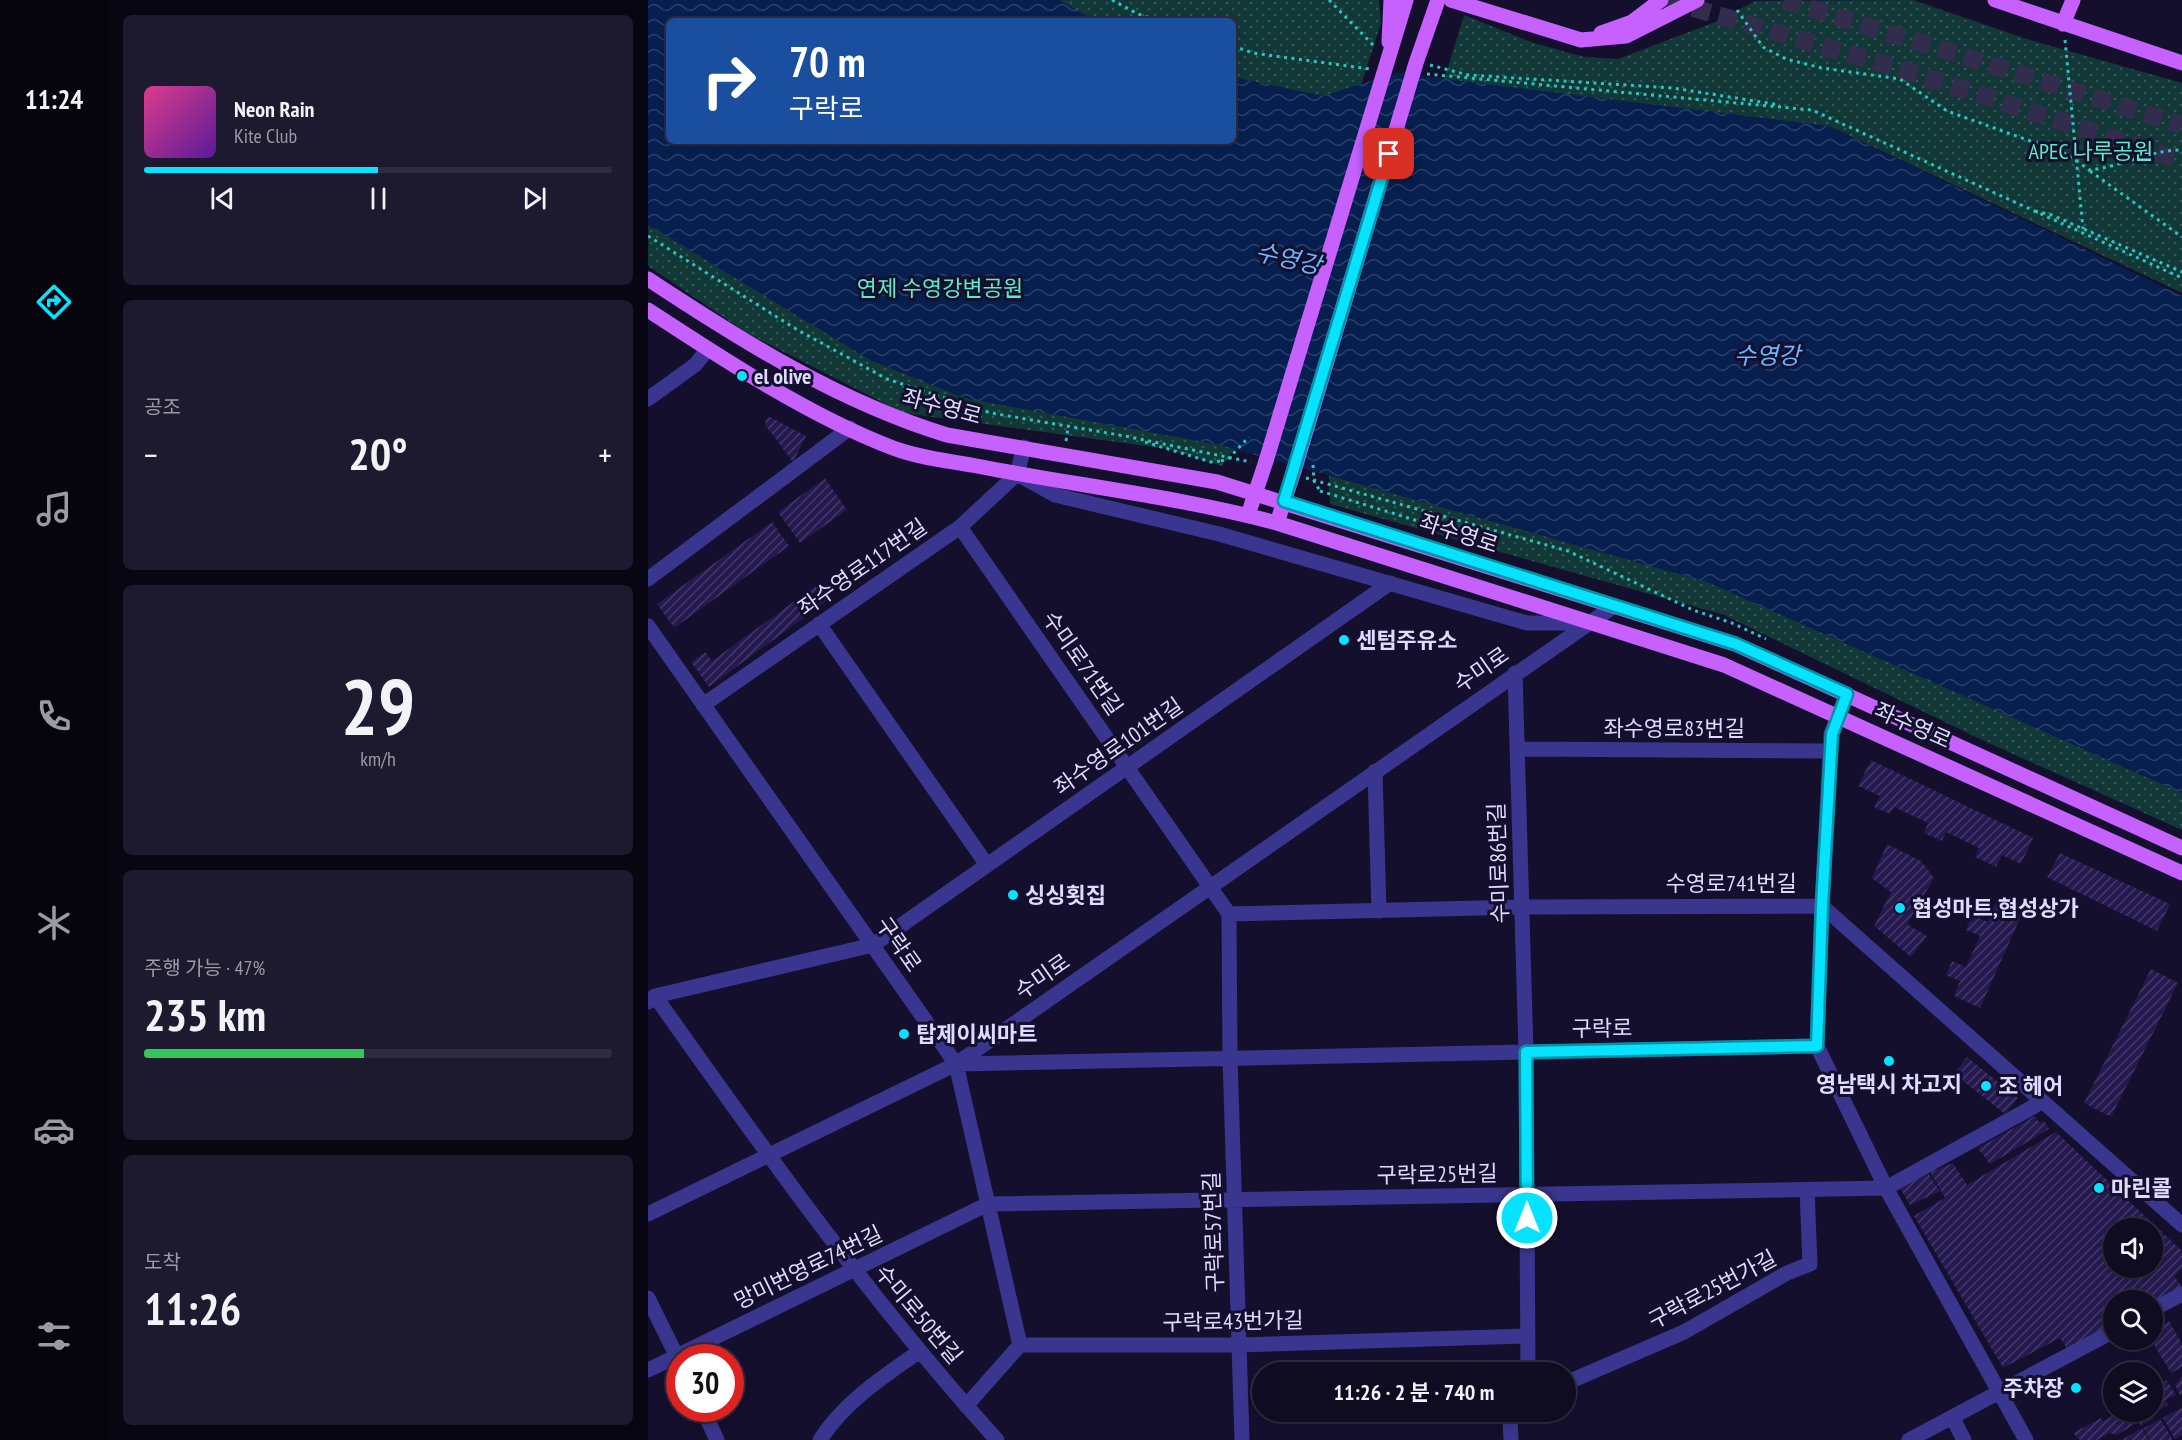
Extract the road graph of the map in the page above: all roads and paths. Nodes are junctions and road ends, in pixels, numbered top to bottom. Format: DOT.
graph roads {
  1 [pos="1112,0"];
  2 [pos="1329,0"];
  3 [pos="1392,0"];
  4 [pos="1406,0"];
  5 [pos="1438,0"];
  6 [pos="1451,0"];
  7 [pos="1661,0"];
  8 [pos="1697,0"];
  9 [pos="1995,0"];
  10 [pos="2073,0"];
  11 [pos="1737,10"];
  12 [pos="1151,18"];
  13 [pos="2064,31"];
  14 [pos="1581,40"];
  15 [pos="1236,47"];
  16 [pos="1384,53"];
  17 [pos="2182,63"];
  18 [pos="1424,64"];
  19 [pos="1378,69"];
  20 [pos="1424,74"];
  21 [pos="1812,110"];
  22 [pos="2182,150"];
  23 [pos="2076,160"];
  24 [pos="2089,170"];
  25 [pos="2024,208"];
  26 [pos="2083,229"];
  27 [pos="2182,237"];
  28 [pos="2182,272"];
  29 [pos="2182,278"];
  30 [pos="648,279"];
  31 [pos="648,310"];
  32 [pos="708,349"];
  33 [pos="648,399"];
  34 [pos="850,429"];
  35 [pos="1125,436"];
  36 [pos="1249,437"];
  37 [pos="1024,447"];
  38 [pos="1312,457"];
  39 [pos="1017,474"];
  40 [pos="1255,493"];
  41 [pos="1284,501"];
  42 [pos="1248,515"];
  43 [pos="1277,523"];
  44 [pos="1468,524"];
  45 [pos="960,527"];
  46 [pos="648,579"];
  47 [pos="1390,583"];
  48 [pos="1614,606"];
  49 [pos="1591,623"];
  50 [pos="819,624"];
  51 [pos="648,626"];
  52 [pos="1515,673"];
  53 [pos="1847,694"];
  54 [pos="703,705"];
  55 [pos="1837,717"];
  56 [pos="1517,749"];
  57 [pos="1831,751"];
  58 [pos="1128,766"];
  59 [pos="1375,771"];
  60 [pos="2182,848"];
  61 [pos="987,865"];
  62 [pos="2182,873"];
  63 [pos="1211,885"];
  64 [pos="1822,906"];
  65 [pos="1522,907"];
  66 [pos="1379,911"];
  67 [pos="1229,914"];
  68 [pos="873,945"];
  69 [pos="651,999"];
  70 [pos="1817,1046"];
  71 [pos="1526,1052"];
  72 [pos="1230,1058"];
  73 [pos="956,1064"];
  74 [pos="2042,1102"];
  75 [pos="767,1156"];
  76 [pos="1886,1188"];
  77 [pos="1807,1190"];
  78 [pos="1527,1195"];
  79 [pos="1235,1200"];
  80 [pos="988,1204"];
  81 [pos="648,1214"];
  82 [pos="2182,1225"];
  83 [pos="853,1269"];
  84 [pos="2182,1294"];
  85 [pos="648,1298"];
  86 [pos="2163,1304"];
  87 [pos="1528,1336"];
  88 [pos="2103,1337"];
  89 [pos="670,1344"];
  90 [pos="709,1344"];
  91 [pos="1020,1345"];
  92 [pos="1239,1345"];
  93 [pos="920,1351"];
  94 [pos="1528,1362"];
  95 [pos="666,1364"];
  96 [pos="648,1370"];
  97 [pos="1576,1379"];
  98 [pos="2000,1392"];
  99 [pos="966,1406"];
  100 [pos="1952,1417"];
  101 [pos="709,1422"];
  102 [pos="1510,1422"];
  103 [pos="717,1440"];
  104 [pos="820,1440"];
  105 [pos="997,1440"];
  106 [pos="1242,1440"];
  107 [pos="1511,1440"];
  108 [pos="1909,1440"];
  109 [pos="1964,1440"];
  110 [pos="2026,1440"];
  1 -- 12 [label="path"];
  2 -- 16 [label="path"];
  3 -- 16 [label="main road"];
  4 -- 16 [label="main road, bridge"];
  5 -- 41 [label="main road, bridge"];
  6 -- 14 [label="main road"];
  7 -- 14 [label="main road"];
  8 -- 14 [label="main road"];
  9 -- 13 [label="main road"];
  10 -- 13 [label="main road"];
  11 -- 23 [label="path"];
  13 -- 17 [label="main road"];
  13 -- 23 [label="path"];
  15 -- 19 [label="path"];
  16 -- 40 [label="main road, bridge"];
  18 -- 21 [label="path"];
  20 -- 21 [label="path"];
  21 -- 25 [label="path"];
  22 -- 24 [label="path"];
  23 -- 24 [label="path"];
  23 -- 26 [label="path"];
  24 -- 27 [label="path"];
  25 -- 26 [label="path"];
  25 -- 29 [label="path"];
  26 -- 28 [label="path"];
  30 -- 37 [label="main road, 좌수영로"];
  31 -- 32 [label="main road, 좌수영로"];
  32 -- 33 [label="street"];
  32 -- 34 [label="main road, 좌수영로"];
  34 -- 39 [label="main road, 좌수영로"];
  34 -- 46 [label="street"];
  35 -- 36 [label="path, bridge"];
  37 -- 39 [label="street"];
  37 -- 40 [label="main road, 좌수영로"];
  38 -- 44 [label="path, bridge"];
  39 -- 42 [label="main road, 좌수영로"];
  39 -- 45 [label="street, 좌수영로117번길"];
  39 -- 47 [label="street"];
  40 -- 41 [label="main road, 좌수영로"];
  40 -- 42 [label="main road"];
  41 -- 43 [label="main road"];
  41 -- 48 [label="main road, 좌수영로"];
  42 -- 43 [label="main road, 좌수영로"];
  43 -- 49 [label="main road, 좌수영로"];
  45 -- 50 [label="street, 좌수영로117번길"];
  45 -- 58 [label="street, 수미로71번길"];
  47 -- 49 [label="street"];
  47 -- 58 [label="street, 좌수영로101번길"];
  48 -- 49 [label="street, 수미로"];
  48 -- 53 [label="main road, 좌수영로"];
  49 -- 52 [label="street, 수미로"];
  49 -- 55 [label="main road, 좌수영로"];
  50 -- 54 [label="street, 좌수영로117번길"];
  50 -- 61 [label="street"];
  51 -- 54 [label="street, 구락로"];
  52 -- 56 [label="street, 수미로86번길"];
  52 -- 59 [label="street, 수미로"];
  53 -- 55 [label="street"];
  53 -- 60 [label="main road, 좌수영로"];
  54 -- 68 [label="street, 구락로"];
  55 -- 57 [label="street"];
  55 -- 62 [label="main road, 좌수영로"];
  56 -- 57 [label="street, 좌수영로83번길"];
  56 -- 65 [label="street, 수미로86번길"];
  57 -- 64 [label="street"];
  58 -- 61 [label="street, 좌수영로101번길"];
  58 -- 63 [label="street, 수미로71번길"];
  59 -- 63 [label="street, 수미로"];
  59 -- 66 [label="street"];
  61 -- 68 [label="street, 좌수영로101번길"];
  63 -- 67 [label="street"];
  63 -- 73 [label="street, 수미로"];
  64 -- 65 [label="street, 수영로741번길"];
  64 -- 70 [label="street"];
  64 -- 74 [label="street, 수영로741번길"];
  65 -- 66 [label="street, 수영로741번길"];
  65 -- 71 [label="street, 수미로86번길"];
  66 -- 67 [label="street, 수영로741번길"];
  67 -- 72 [label="street"];
  68 -- 69 [label="street"];
  68 -- 73 [label="street, 구락로"];
  69 -- 75 [label="street, 수미로50번길"];
  70 -- 71 [label="street, 구락로"];
  70 -- 76 [label="street"];
  71 -- 72 [label="street, 구락로"];
  71 -- 78 [label="street, 수미로86번길"];
  72 -- 73 [label="street, 구락로"];
  72 -- 79 [label="street, 구락로57번길"];
  73 -- 75 [label="street, 수미로"];
  73 -- 80 [label="street"];
  74 -- 76 [label="street"];
  74 -- 82 [label="street, 수영로741번길"];
  75 -- 81 [label="street, 수미로"];
  75 -- 83 [label="street, 수미로50번길"];
  76 -- 77 [label="street, 구락로25번길"];
  76 -- 98 [label="street"];
  77 -- 78 [label="street, 구락로25번길"];
  77 -- 97 [label="street, 구락로25번가길"];
  78 -- 79 [label="street, 구락로25번길"];
  78 -- 87 [label="street, 수미로86번길"];
  79 -- 80 [label="street, 구락로25번길"];
  79 -- 92 [label="street, 구락로57번길"];
  80 -- 83 [label="street, 망미번영로74번길"];
  80 -- 91 [label="street"];
  83 -- 90 [label="street, 망미번영로74번길"];
  83 -- 93 [label="street, 수미로50번길"];
  84 -- 86 [label="street"];
  85 -- 89 [label="street"];
  87 -- 92 [label="street, 구락로43번가길"];
  87 -- 94 [label="street, 수미로86번길"];
  88 -- 98 [label="street"];
  91 -- 92 [label="street, 구락로43번가길"];
  91 -- 99 [label="street"];
  92 -- 106 [label="street, 구락로57번길"];
  93 -- 99 [label="street, 수미로50번길"];
  93 -- 104 [label="street"];
  95 -- 96 [label="street, 망미번영로74번길"];
  98 -- 100 [label="street"];
  98 -- 110 [label="street"];
  99 -- 105 [label="street, 수미로50번길"];
  100 -- 108 [label="street"];
  100 -- 109 [label="street"];
  101 -- 103 [label="street"];
  102 -- 107 [label="street"];
}
